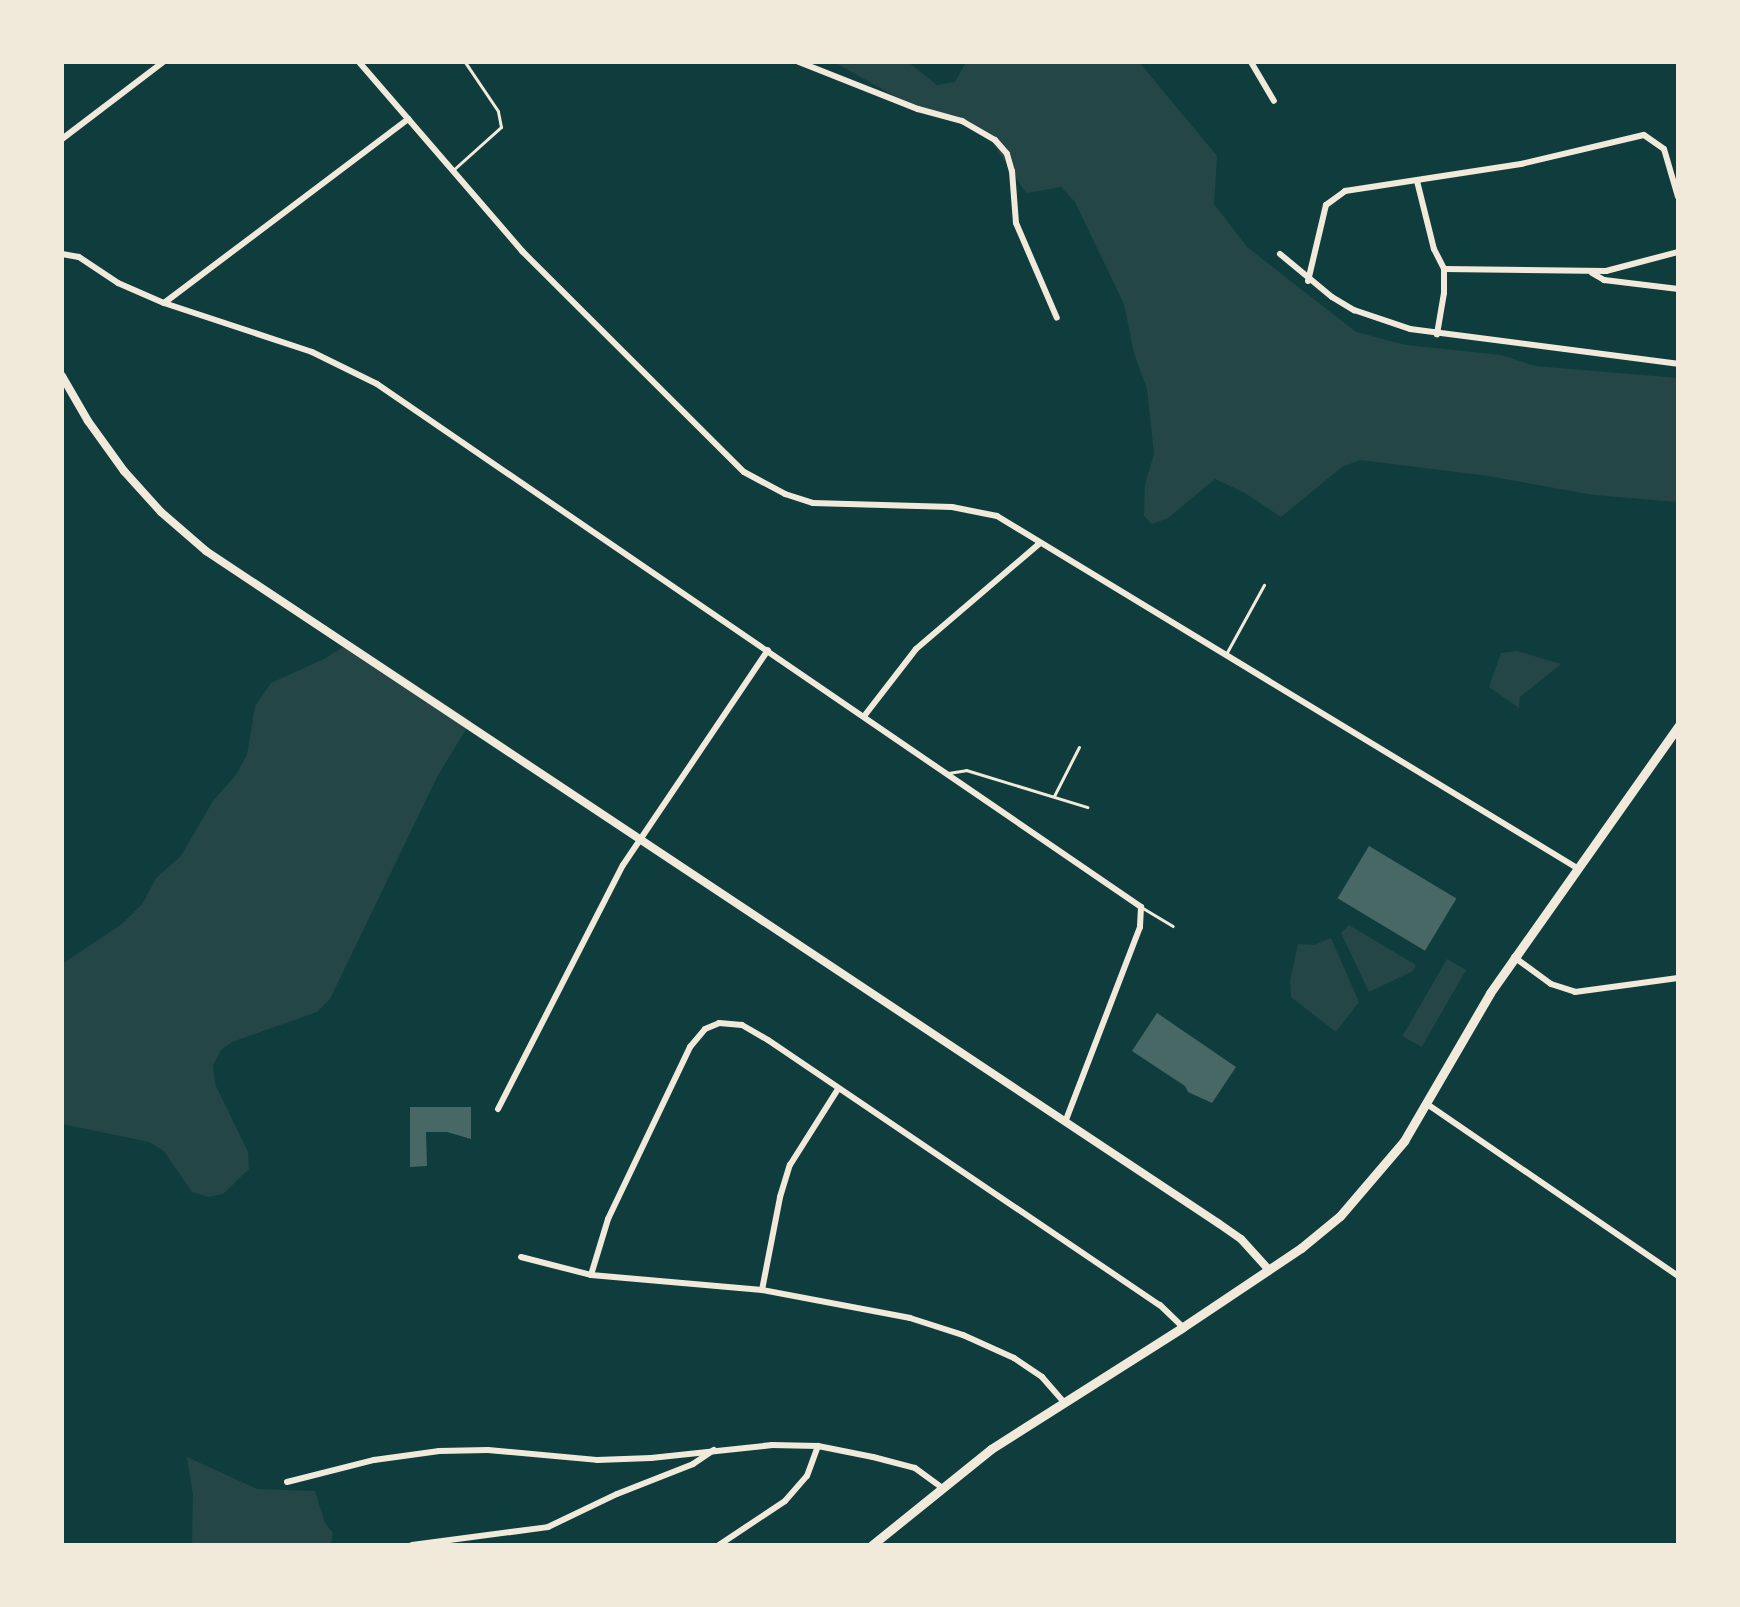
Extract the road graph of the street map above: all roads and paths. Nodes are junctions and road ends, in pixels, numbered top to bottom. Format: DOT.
graph roads {
  1 [pos="163,62"];
  2 [pos="359,62"];
  3 [pos="465,62"];
  4 [pos="799,62"];
  5 [pos="1251,62"];
  6 [pos="1274,101"];
  7 [pos="408,119"];
  8 [pos="62,139"];
  9 [pos="452,171"];
  10 [pos="1417,181"];
  11 [pos="1678,197"];
  12 [pos="1678,252"];
  13 [pos="62,254"];
  14 [pos="1280,254"];
  15 [pos="1444,269"];
  16 [pos="1590,272"];
  17 [pos="1308,281"];
  18 [pos="1678,289"];
  19 [pos="164,303"];
  20 [pos="1057,318"];
  21 [pos="1437,334"];
  22 [pos="1678,364"];
  23 [pos="62,376"];
  24 [pos="1040,543"];
  25 [pos="1264,585"];
  26 [pos="768,650"];
  27 [pos="1226,654"];
  28 [pos="865,715"];
  29 [pos="1678,726"];
  30 [pos="1079,747"];
  31 [pos="948,773"];
  32 [pos="1054,796"];
  33 [pos="1087,807"];
  34 [pos="640,841"];
  35 [pos="1577,868"];
  36 [pos="1141,907"];
  37 [pos="1173,926"];
  38 [pos="1514,957"];
  39 [pos="1678,978"];
  40 [pos="838,1089"];
  41 [pos="1427,1104"];
  42 [pos="498,1109"];
  43 [pos="1065,1122"];
  44 [pos="521,1257"];
  45 [pos="1269,1270"];
  46 [pos="591,1275"];
  47 [pos="1678,1276"];
  48 [pos="762,1290"];
  49 [pos="1183,1327"];
  50 [pos="1064,1402"];
  51 [pos="818,1446"];
  52 [pos="714,1450"];
  53 [pos="287,1482"];
  54 [pos="941,1487"];
  55 [pos="412,1545"];
  56 [pos="719,1545"];
  57 [pos="872,1545"];
  1 -- 8 [label="street"];
  2 -- 7 [label="street"];
  3 -- 9 [label="lane"];
  4 -- 20 [label="street"];
  5 -- 6 [label="street"];
  7 -- 9 [label="street"];
  7 -- 19 [label="street"];
  9 -- 24 [label="street"];
  10 -- 11 [label="street"];
  10 -- 15 [label="street"];
  10 -- 17 [label="street"];
  12 -- 16 [label="street"];
  13 -- 19 [label="street"];
  14 -- 17 [label="street"];
  15 -- 16 [label="street"];
  15 -- 21 [label="street"];
  16 -- 18 [label="street"];
  17 -- 21 [label="street"];
  19 -- 26 [label="street"];
  21 -- 22 [label="street"];
  23 -- 34 [label="street"];
  24 -- 27 [label="street"];
  24 -- 28 [label="street"];
  25 -- 27 [label="lane"];
  26 -- 28 [label="street"];
  26 -- 34 [label="street"];
  27 -- 35 [label="street"];
  28 -- 31 [label="street"];
  29 -- 35 [label="main road"];
  30 -- 32 [label="lane"];
  31 -- 32 [label="lane"];
  31 -- 36 [label="street"];
  32 -- 33 [label="lane"];
  34 -- 42 [label="street"];
  34 -- 43 [label="street"];
  35 -- 38 [label="main road"];
  36 -- 37 [label="lane"];
  36 -- 43 [label="street"];
  38 -- 39 [label="street"];
  38 -- 41 [label="main road"];
  40 -- 46 [label="street"];
  40 -- 48 [label="street"];
  40 -- 49 [label="street"];
  41 -- 45 [label="main road"];
  41 -- 47 [label="street"];
  43 -- 45 [label="street"];
  44 -- 46 [label="street"];
  45 -- 49 [label="main road"];
  46 -- 48 [label="street"];
  48 -- 50 [label="street"];
  49 -- 50 [label="main road"];
  50 -- 54 [label="main road"];
  51 -- 52 [label="street"];
  51 -- 54 [label="street"];
  51 -- 56 [label="street"];
  52 -- 53 [label="street"];
  52 -- 55 [label="street"];
  54 -- 57 [label="main road"];
}
